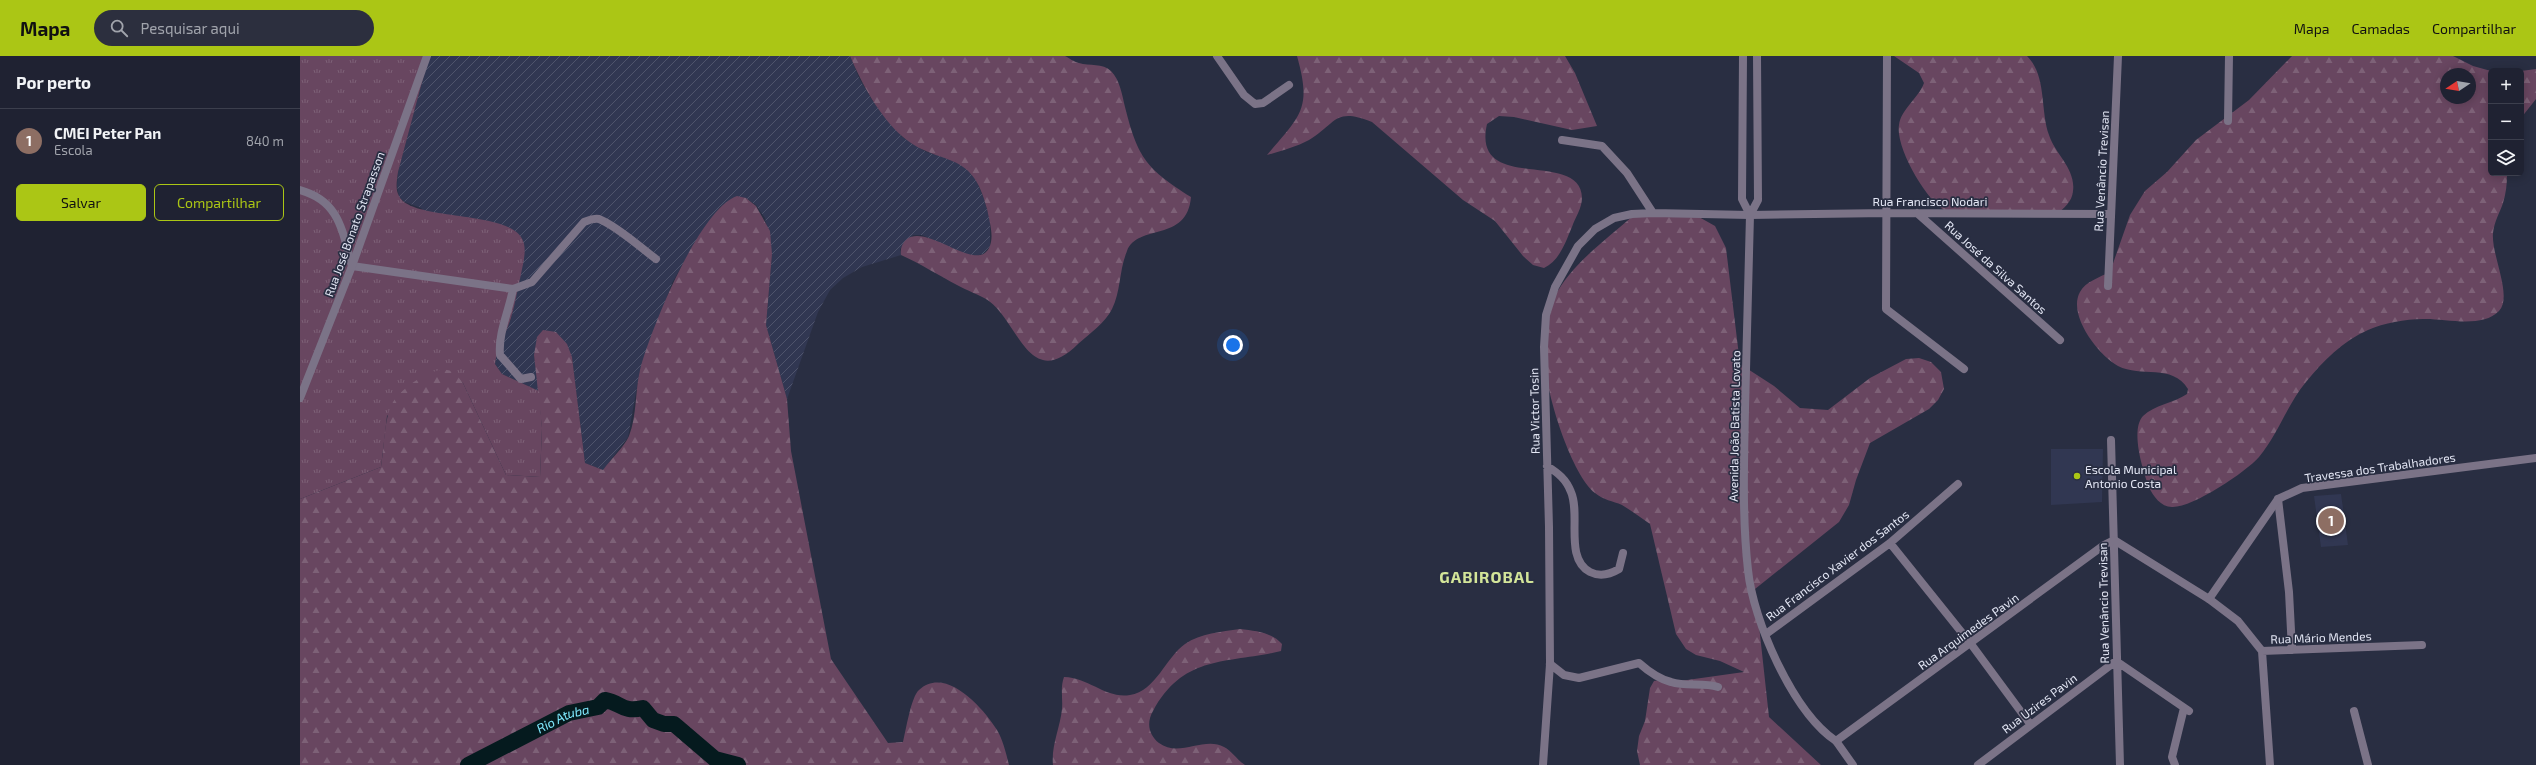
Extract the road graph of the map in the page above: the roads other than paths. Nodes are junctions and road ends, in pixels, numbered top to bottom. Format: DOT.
graph roads {
  1 [pos="427,56"];
  2 [pos="1217,56"];
  3 [pos="1743,56"];
  4 [pos="1757,56"];
  5 [pos="1887,56"];
  6 [pos="2118,56"];
  7 [pos="2229,56"];
  8 [pos="1288,85"];
  9 [pos="2228,121"];
  10 [pos="1562,140"];
  11 [pos="300,190"];
  12 [pos="1652,213"];
  13 [pos="1887,213"];
  14 [pos="1917,213"];
  15 [pos="2111,214"];
  16 [pos="1750,215"];
  17 [pos="656,259"];
  18 [pos="352,266"];
  19 [pos="2108,286"];
  20 [pos="513,289"];
  21 [pos="2060,340"];
  22 [pos="1964,369"];
  23 [pos="530,377"];
  24 [pos="301,393"];
  25 [pos="2111,440"];
  26 [pos="2536,458"];
  27 [pos="1547,466"];
  28 [pos="1958,484"];
  29 [pos="2278,499"];
  30 [pos="2114,540"];
  31 [pos="1890,543"];
  32 [pos="1623,552"];
  33 [pos="2209,599"];
  34 [pos="1766,634"];
  35 [pos="1971,644"];
  36 [pos="2422,645"];
  37 [pos="2292,650"];
  38 [pos="2262,651"];
  39 [pos="2116,662"];
  40 [pos="1550,664"];
  41 [pos="1718,687"];
  42 [pos="2354,711"];
  43 [pos="2030,724"];
  44 [pos="1836,741"];
  45 [pos="1543,765"];
  46 [pos="1853,765"];
  47 [pos="1978,765"];
  48 [pos="2120,765"];
  49 [pos="2175,765"];
  50 [pos="2270,765"];
  51 [pos="2368,765"];
  1 -- 18 [label="street, Rua José Bonato Strapasson"];
  2 -- 8 [label="street"];
  3 -- 16 [label="street, Avenida João Batista Lovato"];
  4 -- 16 [label="street, Avenida João Batista Lovato"];
  5 -- 13 [label="street"];
  6 -- 15 [label="street, Rua Venâncio Trevisan"];
  7 -- 9 [label="street"];
  10 -- 12 [label="street"];
  11 -- 18 [label="street"];
  12 -- 16 [label="street, Rua Victor Tosin"];
  12 -- 27 [label="street, Rua Victor Tosin"];
  13 -- 14 [label="street, Rua Francisco Nodari"];
  13 -- 16 [label="street, Rua Francisco Nodari"];
  13 -- 22 [label="street"];
  14 -- 15 [label="street, Rua Francisco Nodari"];
  14 -- 21 [label="street, Rua José da Silva Santos"];
  15 -- 19 [label="street, Rua Venâncio Trevisan"];
  16 -- 34 [label="street, Avenida João Batista Lovato"];
  17 -- 20 [label="street"];
  18 -- 20 [label="street"];
  18 -- 24 [label="street, Rua José Bonato Strapasson"];
  20 -- 23 [label="street"];
  25 -- 30 [label="street, Rua Venâncio Trevisan"];
  26 -- 29 [label="street, Travessa dos Trabalhadores"];
  27 -- 32 [label="street"];
  27 -- 40 [label="street, Rua Victor Tosin"];
  28 -- 31 [label="street, Rua Francisco Xavier dos Santos"];
  29 -- 33 [label="street"];
  29 -- 37 [label="street"];
  30 -- 33 [label="street, Rua Mário Mendes"];
  30 -- 35 [label="street, Rua Arquimedes Pavin"];
  30 -- 39 [label="street, Rua Venâncio Trevisan"];
  31 -- 34 [label="street, Rua Francisco Xavier dos Santos"];
  31 -- 35 [label="street"];
  33 -- 38 [label="street, Rua Mário Mendes"];
  34 -- 44 [label="street, Avenida João Batista Lovato"];
  35 -- 43 [label="street"];
  35 -- 44 [label="street, Rua Arquimedes Pavin"];
  36 -- 37 [label="street, Rua Mário Mendes"];
  37 -- 38 [label="street, Rua Mário Mendes"];
  38 -- 50 [label="street"];
  39 -- 43 [label="street, Rua Uzires Pavin"];
  39 -- 48 [label="street, Rua Venâncio Trevisan"];
  39 -- 49 [label="street"];
  40 -- 41 [label="street"];
  40 -- 45 [label="street, Rua Victor Tosin"];
  42 -- 51 [label="street"];
  43 -- 47 [label="street, Rua Uzires Pavin"];
  44 -- 46 [label="street, Avenida João Batista Lovato"];
}
